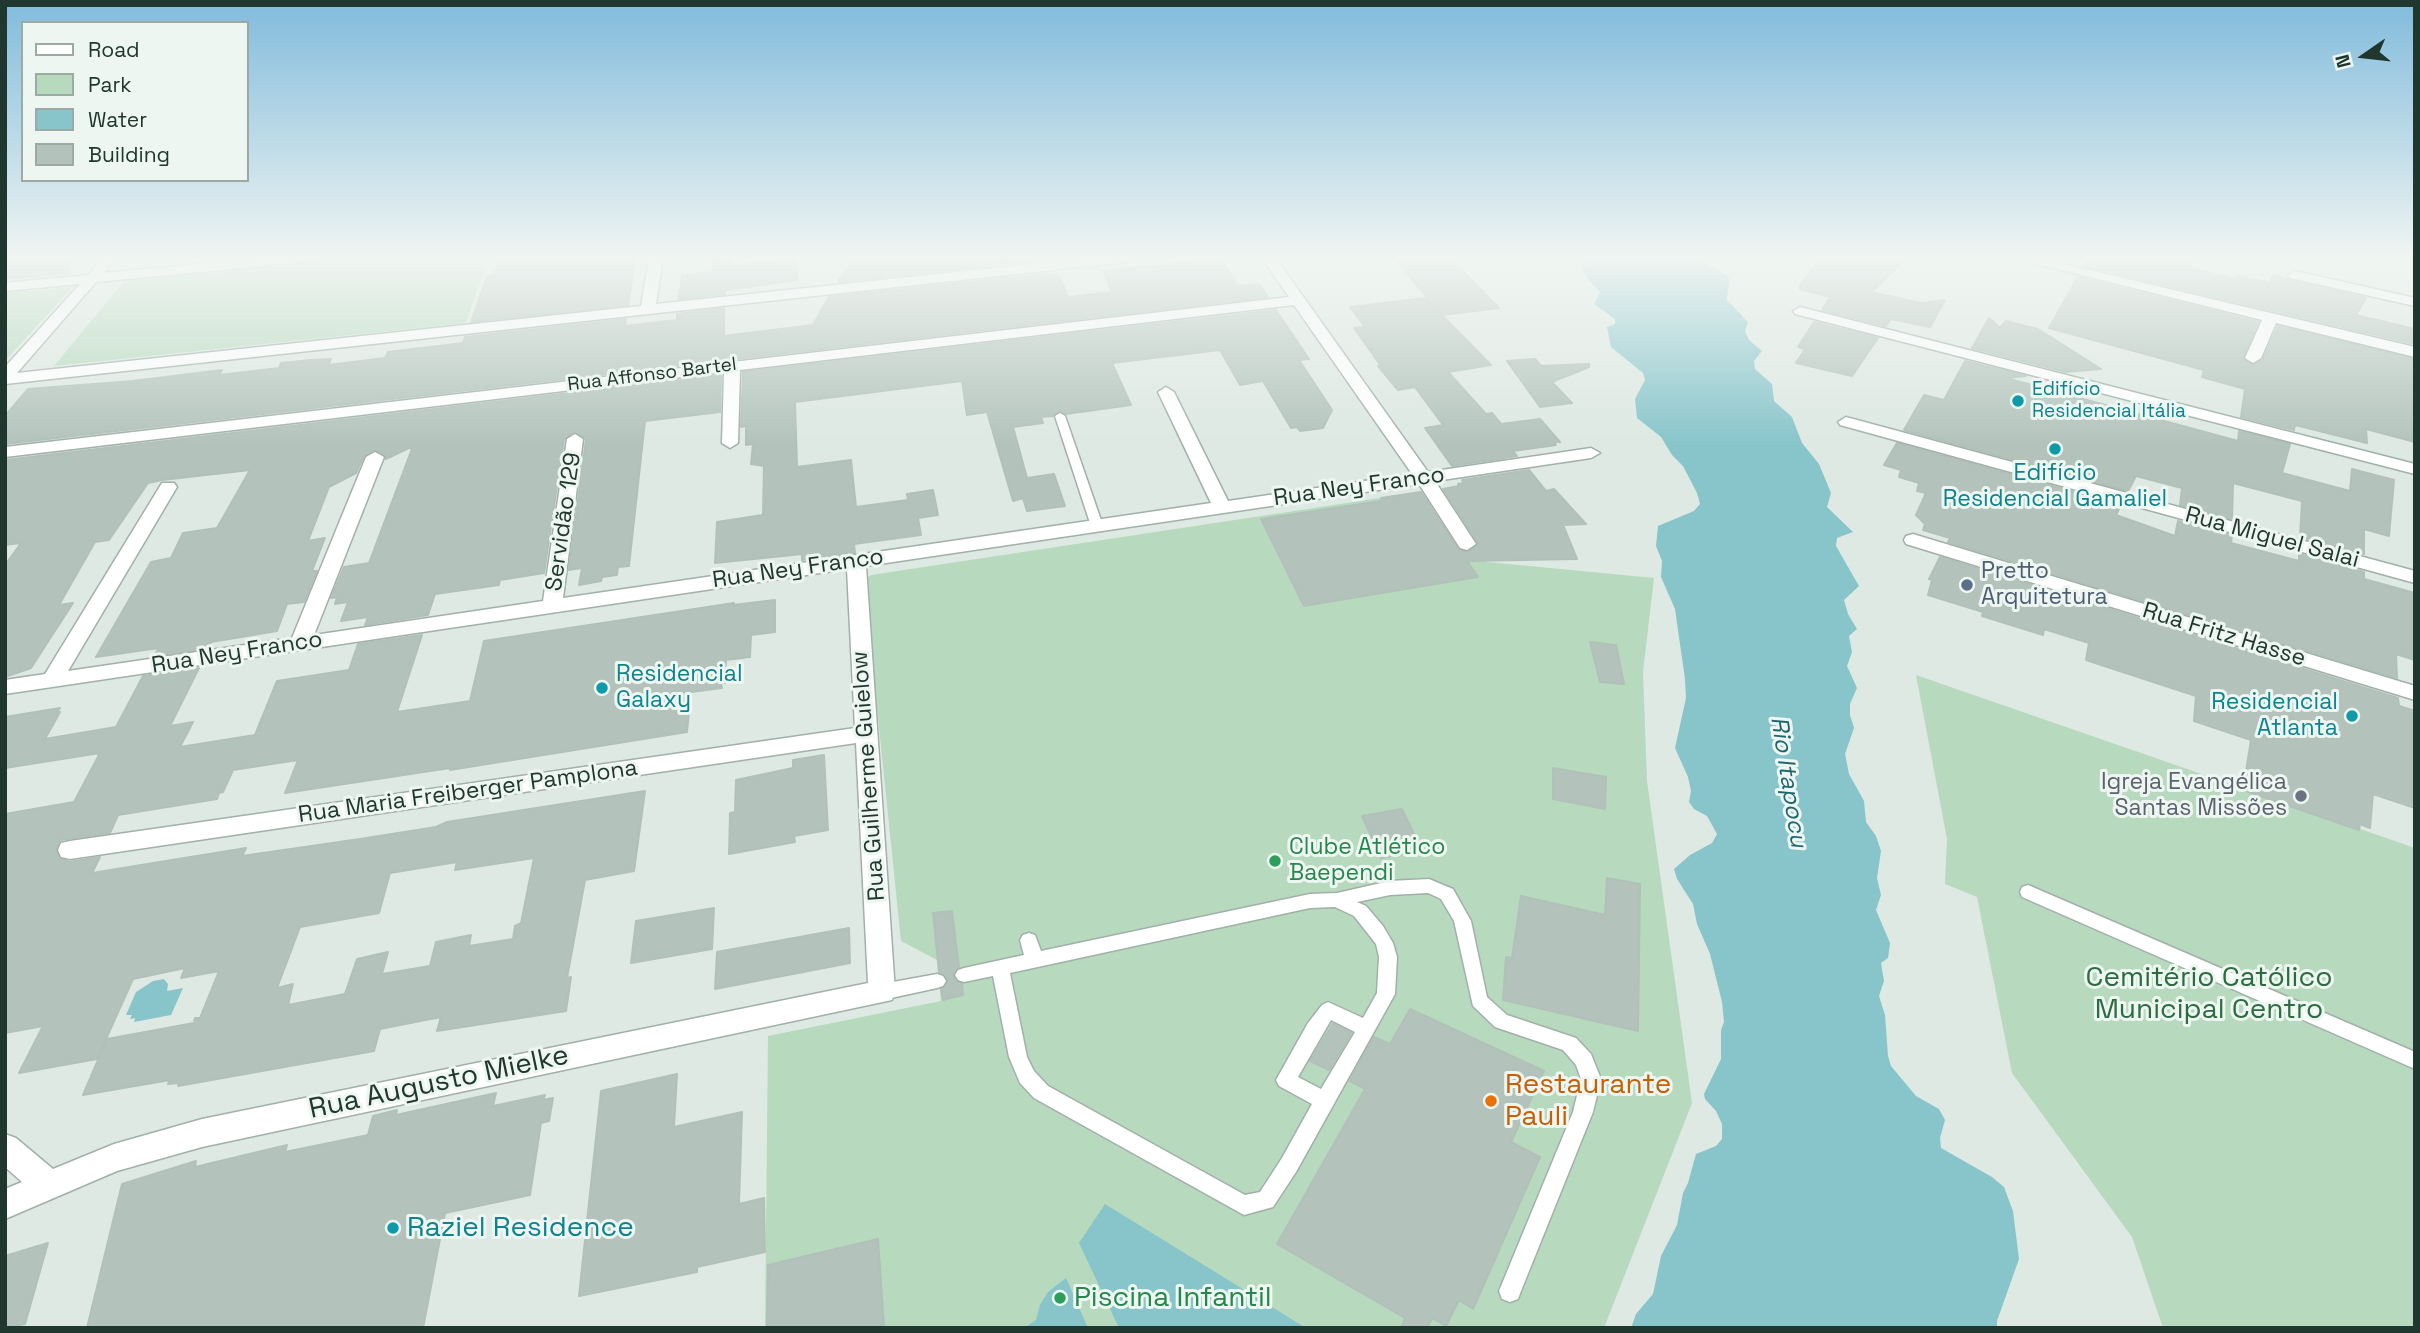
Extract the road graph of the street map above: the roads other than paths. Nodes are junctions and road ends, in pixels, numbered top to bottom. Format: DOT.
graph roads {
  1 [pos="56,319"];
  2 [pos="561,319"];
  3 [pos="1133,319"];
  4 [pos="1312,319"];
  5 [pos="1832,319"];
  6 [pos="2269,319"];
  7 [pos="2279,319"];
  8 [pos="2415,352"];
  9 [pos="2253,358"];
  10 [pos="732,366"];
  11 [pos="5,378"];
  12 [pos="1166,392"];
  13 [pos="1060,416"];
  14 [pos="1846,422"];
  15 [pos="576,439"];
  16 [pos="730,443"];
  17 [pos="5,452"];
  18 [pos="1591,453"];
  19 [pos="375,457"];
  20 [pos="2415,469"];
  21 [pos="1424,478"];
  22 [pos="167,487"];
  23 [pos="1222,508"];
  24 [pos="1097,526"];
  25 [pos="1913,540"];
  26 [pos="1467,544"];
  27 [pos="856,561"];
  28 [pos="2415,577"];
  29 [pos="552,606"];
  30 [pos="300,643"];
  31 [pos="51,681"];
  32 [pos="5,687"];
  33 [pos="2415,693"];
  34 [pos="866,734"];
  35 [pos="70,850"];
  36 [pos="2028,892"];
  37 [pos="1337,900"];
  38 [pos="1029,940"];
  39 [pos="1034,960"];
  40 [pos="1000,968"];
  41 [pos="964,975"];
  42 [pos="937,981"];
  43 [pos="883,992"];
  44 [pos="1367,1028"];
  45 [pos="2415,1061"];
  46 [pos="1324,1101"];
  47 [pos="5,1148"];
  48 [pos="49,1185"];
  49 [pos="5,1204"];
  50 [pos="1510,1291"];
  1 -- 11 [label="street"];
  2 -- 11 [label="street"];
  3 -- 10 [label="street, Rua Affonso Bartel"];
  4 -- 21 [label="street"];
  5 -- 20 [label="street"];
  6 -- 9 [label="street"];
  7 -- 8 [label="street"];
  10 -- 16 [label="street"];
  10 -- 17 [label="street, Rua Affonso Bartel"];
  12 -- 23 [label="street"];
  13 -- 24 [label="lane"];
  14 -- 28 [label="street, Rua Miguel Salai"];
  15 -- 29 [label="street, Servidão 129"];
  18 -- 21 [label="street, Rua Ney Franco"];
  19 -- 30 [label="street"];
  21 -- 23 [label="street, Rua Ney Franco"];
  21 -- 26 [label="street"];
  22 -- 31 [label="street"];
  23 -- 24 [label="street, Rua Ney Franco"];
  24 -- 27 [label="street, Rua Ney Franco"];
  25 -- 33 [label="street, Rua Fritz Hasse"];
  27 -- 29 [label="street, Rua Ney Franco"];
  27 -- 34 [label="street, Rua Guilherme Guielow"];
  29 -- 30 [label="street, Rua Ney Franco"];
  30 -- 31 [label="street, Rua Ney Franco"];
  31 -- 32 [label="street, Rua Ney Franco"];
  34 -- 35 [label="street, Rua Maria Freiberger Pamplona"];
  34 -- 43 [label="street, Rua Guilherme Guielow"];
  36 -- 45 [label="lane"];
  37 -- 39 [label="lane"];
  37 -- 44 [label="lane"];
  37 -- 50 [label="lane"];
  38 -- 39 [label="lane"];
  39 -- 40 [label="lane"];
  40 -- 41 [label="lane"];
  40 -- 46 [label="lane"];
  42 -- 43 [label="lane"];
  43 -- 48 [label="street, Rua Augusto Mielke"];
  44 -- 46 [label="lane"];
  44 -- 46 [label="lane"];
  47 -- 48 [label="street"];
  48 -- 49 [label="street, Rua Augusto Mielke"];
}
